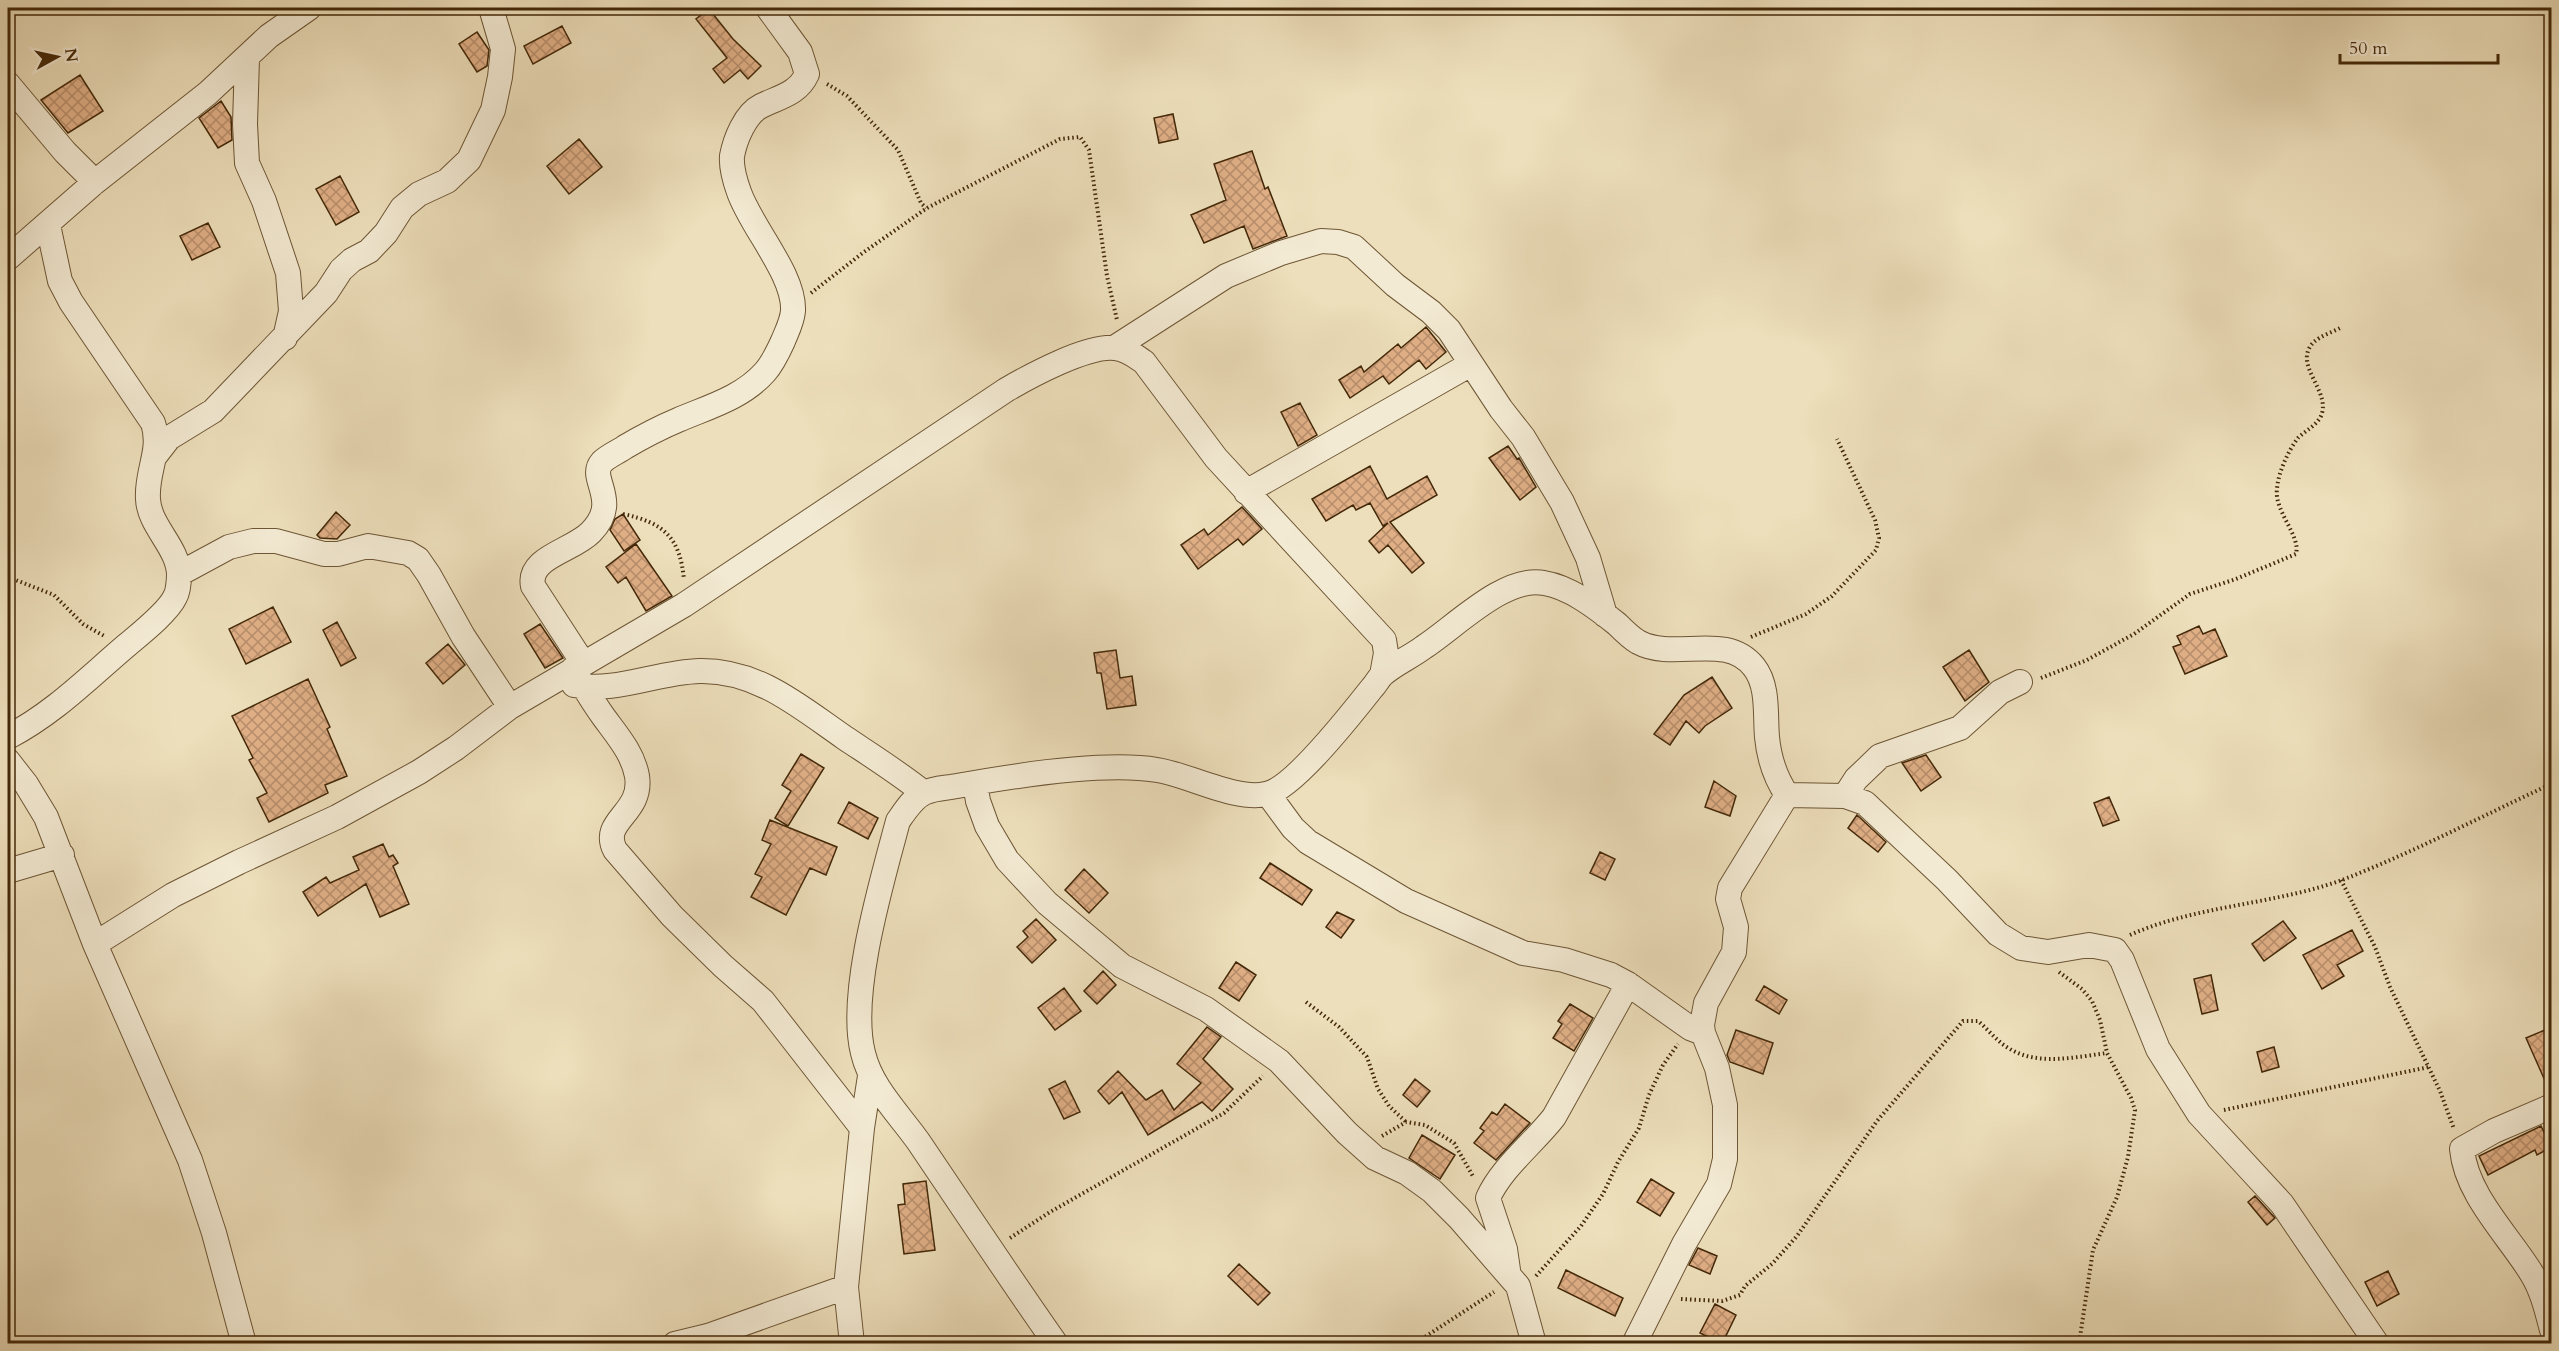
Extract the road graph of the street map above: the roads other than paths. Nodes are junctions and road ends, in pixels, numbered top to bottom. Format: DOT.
graph roads {
  1 [pos="309,8"];
  2 [pos="491,8"];
  3 [pos="768,8"];
  4 [pos="247,58"];
  5 [pos="8,84"];
  6 [pos="95,182"];
  7 [pos="48,225"];
  8 [pos="8,258"];
  9 [pos="285,338"];
  10 [pos="1118,344"];
  11 [pos="1471,364"];
  12 [pos="155,456"];
  13 [pos="1246,492"];
  14 [pos="179,574"];
  15 [pos="1605,615"];
  16 [pos="1384,640"];
  17 [pos="1425,647"];
  18 [pos="573,675"];
  19 [pos="1382,675"];
  20 [pos="2020,682"];
  21 [pos="510,707"];
  22 [pos="8,737"];
  23 [pos="8,761"];
  24 [pos="975,783"];
  25 [pos="924,793"];
  26 [pos="1268,794"];
  27 [pos="1787,795"];
  28 [pos="1845,796"];
  29 [pos="62,855"];
  30 [pos="8,871"];
  31 [pos="95,944"];
  32 [pos="1628,984"];
  33 [pos="1693,1023"];
  34 [pos="870,1076"];
  35 [pos="2552,1106"];
  36 [pos="862,1128"];
  37 [pos="1513,1279"];
  38 [pos="846,1287"];
  39 [pos="2550,1314"];
  40 [pos="243,1344"];
  41 [pos="675,1344"];
  42 [pos="852,1344"];
  43 [pos="1056,1344"];
  44 [pos="1534,1344"];
  45 [pos="1635,1344"];
  46 [pos="2377,1344"];
  1 -- 4 [label="street"];
  2 -- 9 [label="street"];
  3 -- 18 [label="street"];
  4 -- 6 [label="street"];
  4 -- 9 [label="street"];
  5 -- 6 [label="street"];
  6 -- 7 [label="street"];
  7 -- 8 [label="street"];
  7 -- 12 [label="street"];
  9 -- 12 [label="street"];
  10 -- 11 [label="street"];
  10 -- 13 [label="street"];
  10 -- 18 [label="street"];
  11 -- 13 [label="street"];
  11 -- 15 [label="street"];
  12 -- 14 [label="street"];
  13 -- 16 [label="street"];
  14 -- 21 [label="street"];
  14 -- 22 [label="street"];
  15 -- 17 [label="street"];
  15 -- 27 [label="street"];
  16 -- 17 [label="street"];
  16 -- 19 [label="street"];
  17 -- 19 [label="street"];
  18 -- 21 [label="street"];
  18 -- 25 [label="street"];
  18 -- 36 [label="street"];
  19 -- 26 [label="street"];
  20 -- 28 [label="street"];
  21 -- 31 [label="street"];
  23 -- 29 [label="street"];
  24 -- 25 [label="street"];
  24 -- 26 [label="street"];
  24 -- 37 [label="street"];
  25 -- 34 [label="street"];
  26 -- 32 [label="street"];
  27 -- 28 [label="street"];
  27 -- 33 [label="street"];
  28 -- 46 [label="street"];
  29 -- 30 [label="street"];
  29 -- 31 [label="street"];
  31 -- 40 [label="street"];
  32 -- 33 [label="street"];
  32 -- 37 [label="street"];
  33 -- 45 [label="street"];
  34 -- 36 [label="street"];
  34 -- 43 [label="street"];
  35 -- 39 [label="street"];
  36 -- 38 [label="street"];
  37 -- 44 [label="street"];
  38 -- 41 [label="street"];
  38 -- 42 [label="street"];
}
